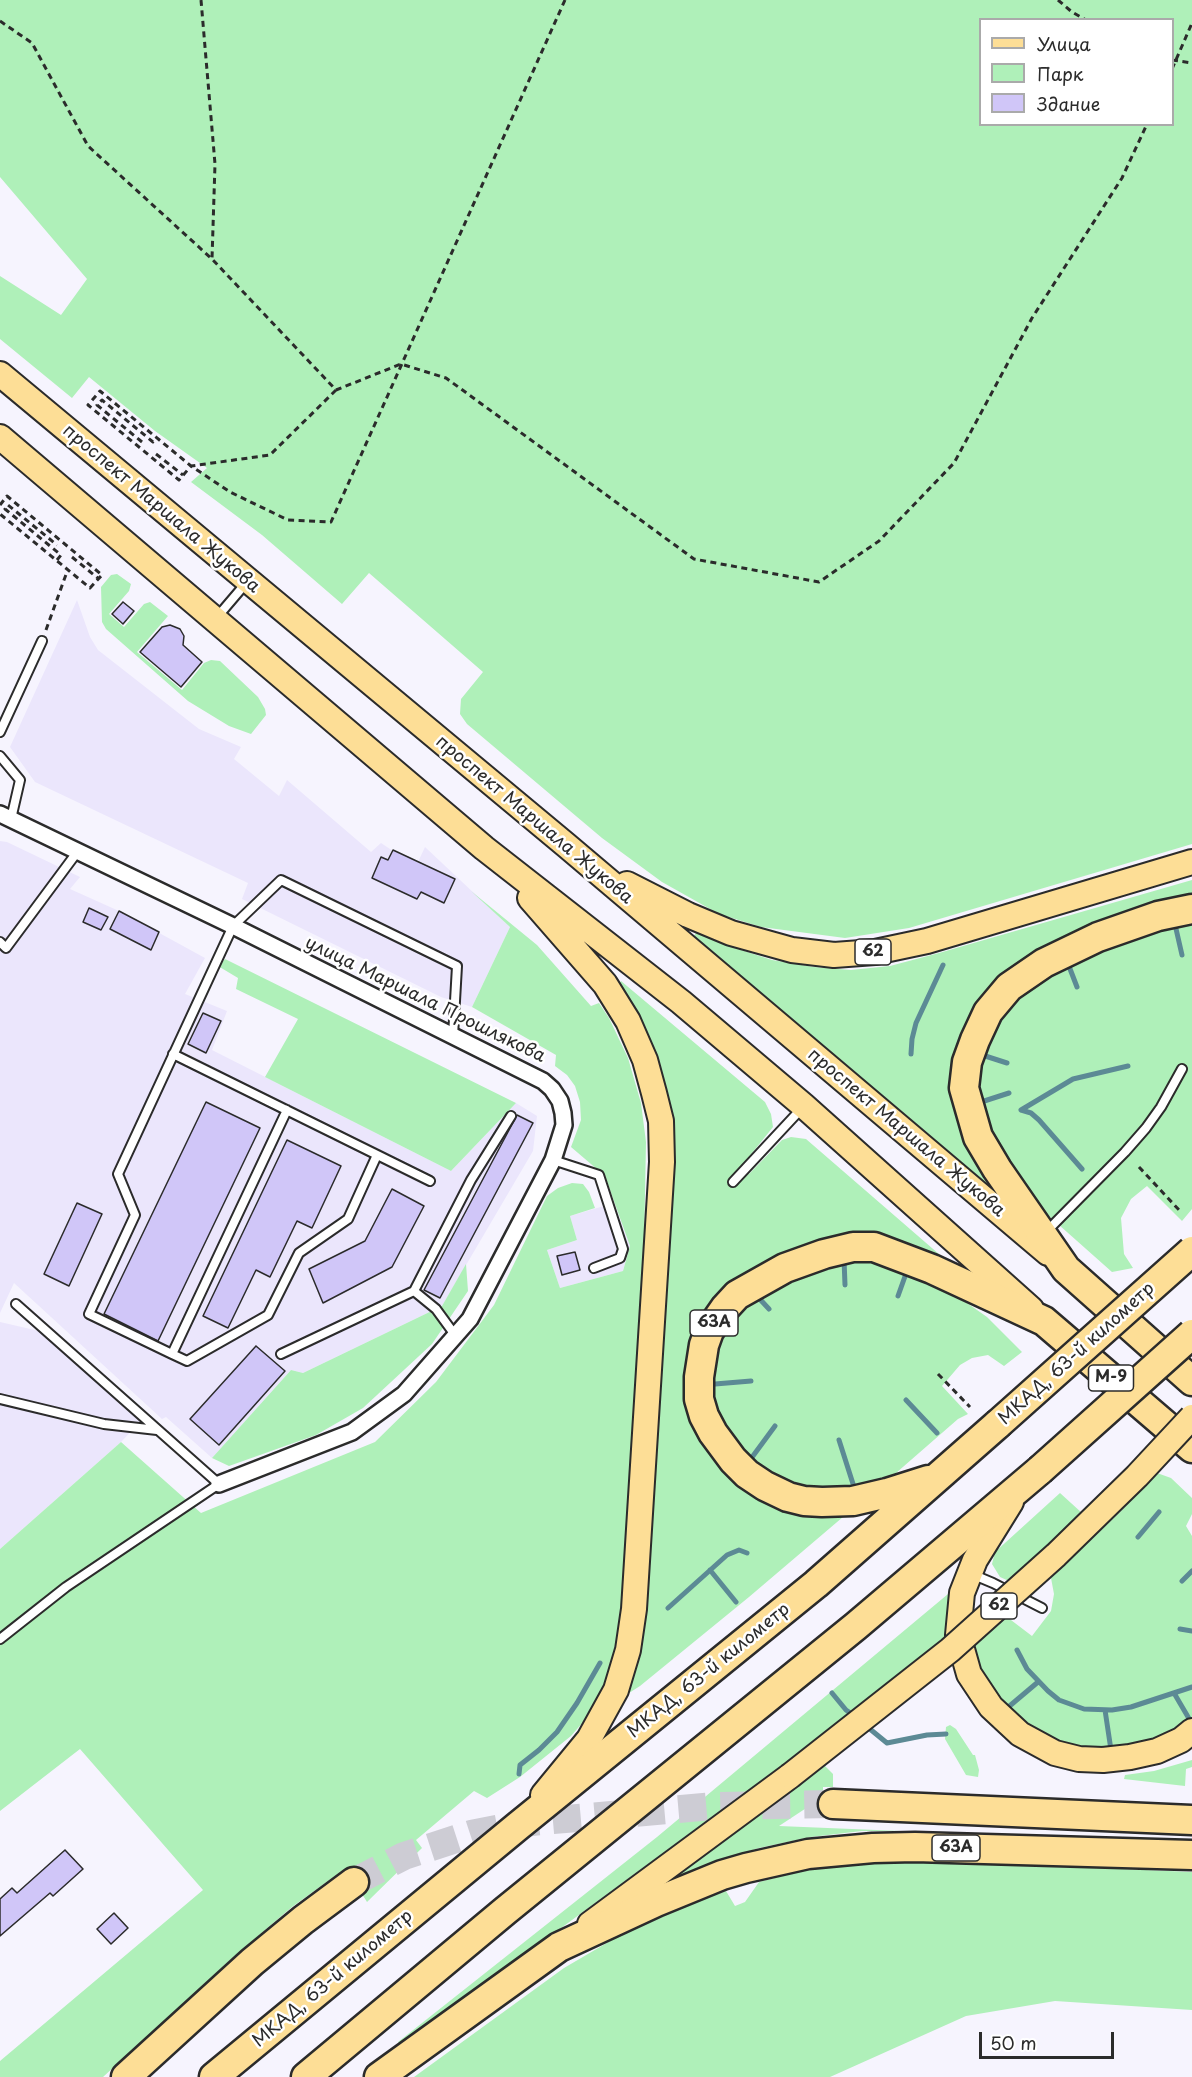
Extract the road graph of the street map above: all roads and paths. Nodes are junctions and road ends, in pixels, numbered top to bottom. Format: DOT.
graph roads {
  1 [pos="201,0"];
  2 [pos="566,0"];
  3 [pos="1058,0"];
  4 [pos="1082,18"];
  5 [pos="0,21"];
  6 [pos="1192,23"];
  7 [pos="1174,61"];
  8 [pos="1192,63"];
  9 [pos="1146,126"];
  10 [pos="212,259"];
  11 [pos="401,364"];
  12 [pos="0,374"];
  13 [pos="336,390"];
  14 [pos="0,437"];
  15 [pos="157,438"];
  16 [pos="142,442"];
  17 [pos="156,454"];
  18 [pos="190,466"];
  19 [pos="183,475"];
  20 [pos="0,505"];
  21 [pos="0,514"];
  22 [pos="57,545"];
  23 [pos="72,557"];
  24 [pos="57,560"];
  25 [pos="68,569"];
  26 [pos="99,579"];
  27 [pos="248,581"];
  28 [pos="215,620"];
  29 [pos="42,641"];
  30 [pos="0,732"];
  31 [pos="0,756"];
  32 [pos="6,816"];
  33 [pos="566,846"];
  34 [pos="484,848"];
  35 [pos="78,851"];
  36 [pos="1192,861"];
  37 [pos="1192,909"];
  38 [pos="233,926"];
  39 [pos="0,942"];
  40 [pos="453,1036"];
  41 [pos="173,1054"];
  42 [pos="1182,1069"];
  43 [pos="804,1106"];
  44 [pos="287,1110"];
  45 [pos="511,1116"];
  46 [pos="377,1155"];
  47 [pos="553,1160"];
  48 [pos="1139,1167"];
  49 [pos="430,1181"];
  50 [pos="733,1182"];
  51 [pos="1180,1211"];
  52 [pos="1043,1235"];
  53 [pos="1192,1251"];
  54 [pos="594,1268"];
  55 [pos="1066,1269"];
  56 [pos="414,1291"];
  57 [pos="16,1304"];
  58 [pos="1044,1321"];
  59 [pos="1192,1334"];
  60 [pos="455,1335"];
  61 [pos="172,1354"];
  62 [pos="281,1354"];
  63 [pos="938,1374"];
  64 [pos="1192,1381"];
  65 [pos="0,1399"];
  66 [pos="970,1407"];
  67 [pos="159,1431"];
  68 [pos="1188,1440"];
  69 [pos="938,1476"];
  70 [pos="1031,1478"];
  71 [pos="219,1484"];
  72 [pos="969,1574"];
  73 [pos="1042,1608"];
  74 [pos="0,1639"];
  75 [pos="1192,1731"];
  76 [pos="833,1804"];
  77 [pos="1192,1820"];
  78 [pos="518,1826"];
  79 [pos="1192,1856"];
  80 [pos="354,1882"];
  81 [pos="559,1947"];
  82 [pos="126,2077"];
  83 [pos="214,2077"];
  84 [pos="306,2077"];
  85 [pos="379,2077"];
  1 -- 10 [label="path"];
  2 -- 11 [label="path"];
  3 -- 4 [label="path"];
  5 -- 10 [label="path"];
  6 -- 7 [label="path"];
  7 -- 8 [label="path"];
  9 -- 11 [label="path"];
  10 -- 13 [label="path"];
  11 -- 13 [label="path"];
  11 -- 18 [label="path"];
  12 -- 27 [label="main road, проспект Маршала Жукова"];
  13 -- 18 [label="path"];
  14 -- 28 [label="main road"];
  15 -- 16 [label="path"];
  15 -- 18 [label="path"];
  15 -- 19 [label="path"];
  17 -- 19 [label="path"];
  18 -- 19 [label="path"];
  20 -- 26 [label="path"];
  21 -- 24 [label="path"];
  22 -- 24 [label="path"];
  23 -- 26 [label="path"];
  24 -- 25 [label="path"];
  25 -- 26 [label="path"];
  25 -- 29 [label="path"];
  27 -- 28 [label="lane"];
  27 -- 33 [label="main road, проспект Маршала Жукова"];
  28 -- 34 [label="main road"];
  29 -- 30 [label="lane"];
  31 -- 32 [label="lane"];
  32 -- 35 [label="street, улица Маршала Прошлякова"];
  33 -- 36 [label="main road, 62"];
  33 -- 55 [label="main road, проспект Маршала Жукова"];
  34 -- 43 [label="main road"];
  34 -- 78 [label="main road"];
  35 -- 38 [label="street, улица Маршала Прошлякова"];
  35 -- 39 [label="lane"];
  37 -- 52 [label="highway"];
  38 -- 40 [label="street, улица Маршала Прошлякова"];
  38 -- 40 [label="lane"];
  38 -- 41 [label="lane"];
  40 -- 47 [label="street, улица Маршала Прошлякова"];
  41 -- 44 [label="lane"];
  41 -- 61 [label="lane"];
  42 -- 52 [label="lane"];
  43 -- 50 [label="lane"];
  43 -- 58 [label="main road"];
  44 -- 46 [label="lane"];
  44 -- 61 [label="lane"];
  45 -- 56 [label="lane"];
  46 -- 49 [label="lane"];
  46 -- 61 [label="lane"];
  47 -- 54 [label="lane"];
  47 -- 60 [label="street, улица Маршала Прошлякова"];
  48 -- 51 [label="path"];
  52 -- 55 [label="highway"];
  53 -- 69 [label="highway, МКАД, 63-й километр, bridge"];
  55 -- 64 [label="highway"];
  56 -- 60 [label="lane"];
  56 -- 62 [label="lane"];
  57 -- 67 [label="lane"];
  58 -- 68 [label="highway, М-9"];
  58 -- 69 [label="highway, 63A"];
  59 -- 70 [label="highway, bridge"];
  60 -- 71 [label="street, улица Маршала Прошлякова"];
  63 -- 66 [label="path"];
  65 -- 67 [label="lane"];
  67 -- 71 [label="lane"];
  68 -- 81 [label="main road, 62, bridge"];
  69 -- 78 [label="highway, МКАД, 63-й километр"];
  70 -- 72 [label="main road"];
  70 -- 84 [label="highway"];
  71 -- 74 [label="lane"];
  72 -- 73 [label="lane"];
  72 -- 75 [label="main road"];
  76 -- 77 [label="highway"];
  78 -- 83 [label="highway, МКАД, 63-й километр"];
  79 -- 81 [label="highway, 63A"];
  80 -- 82 [label="highway"];
  81 -- 85 [label="highway"];
}
